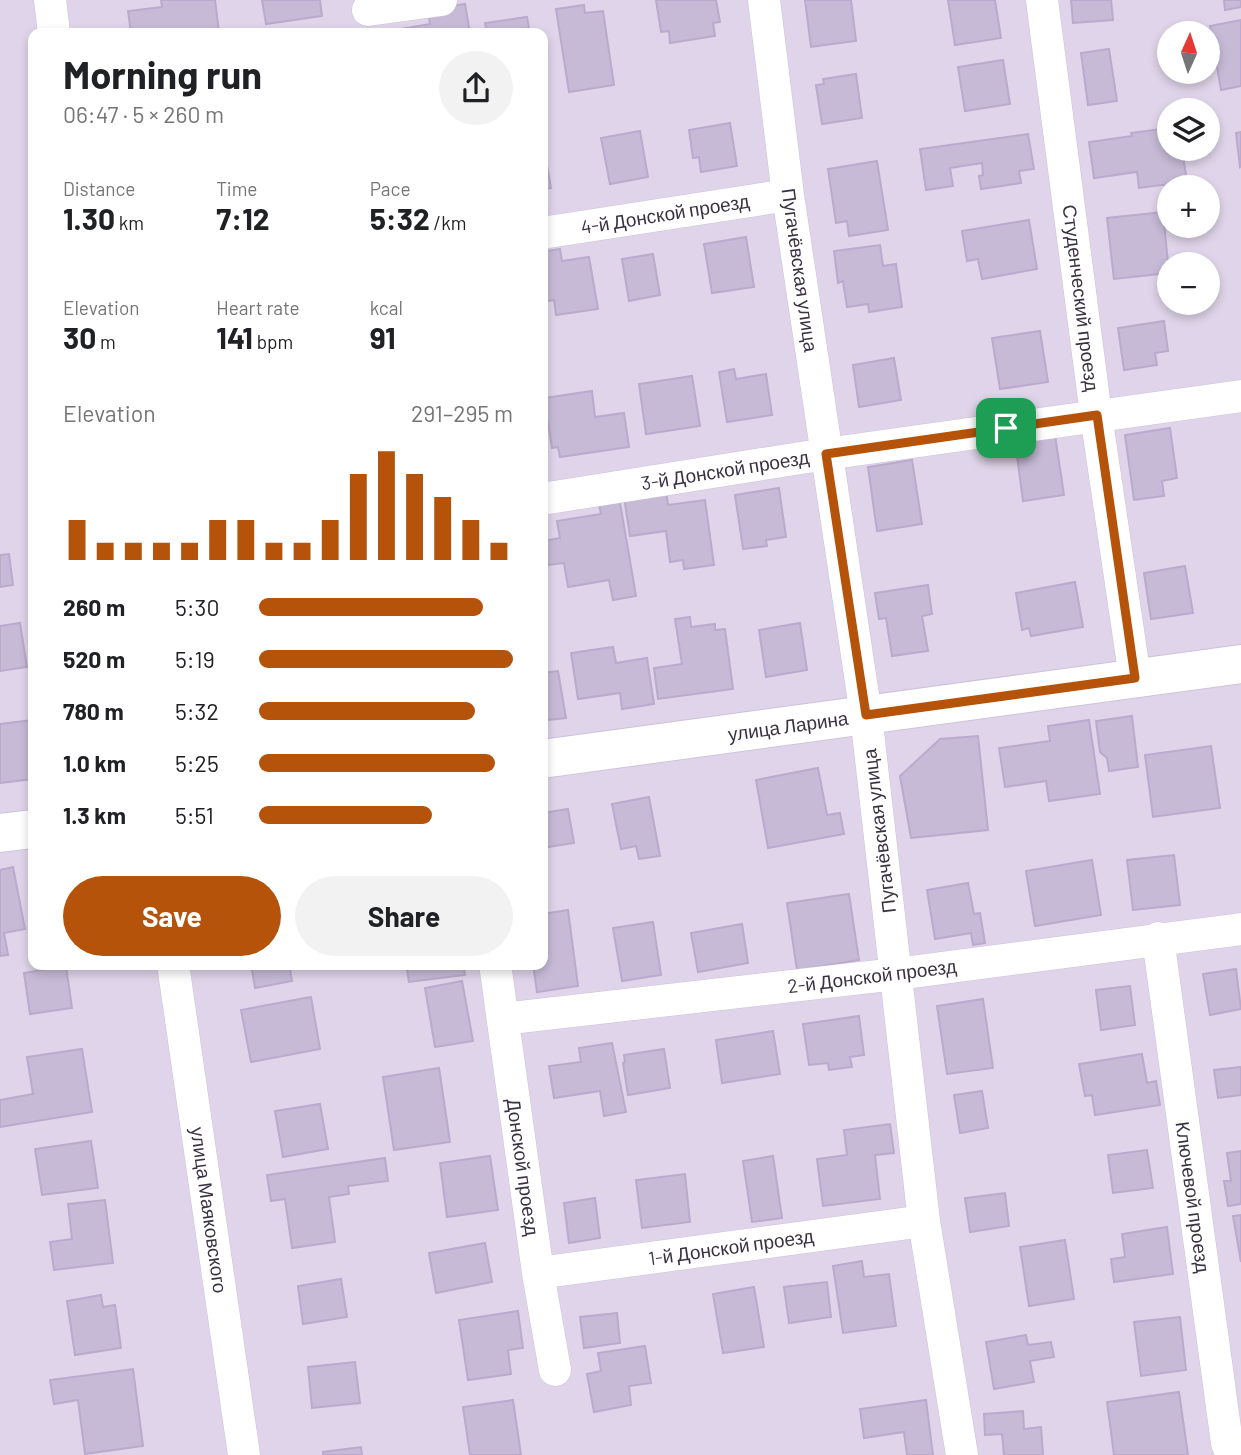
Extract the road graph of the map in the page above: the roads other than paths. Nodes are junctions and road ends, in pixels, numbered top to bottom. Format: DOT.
graph roads {
  1 [pos="50,0"];
  2 [pos="441,0"];
  3 [pos="764,0"];
  4 [pos="1042,0"];
  5 [pos="369,14"];
  6 [pos="53,28"];
  7 [pos="788,195"];
  8 [pos="548,232"];
  9 [pos="1241,396"];
  10 [pos="1097,415"];
  11 [pos="826,454"];
  12 [pos="548,498"];
  13 [pos="1241,664"];
  14 [pos="1135,678"];
  15 [pos="866,715"];
  16 [pos="548,758"];
  17 [pos="28,830"];
  18 [pos="0,833"];
  19 [pos="1241,929"];
  20 [pos="1157,938"];
  21 [pos="174,970"];
  22 [pos="496,970"];
  23 [pos="896,974"];
  24 [pos="503,1019"];
  25 [pos="924,1221"];
  26 [pos="538,1273"];
  27 [pos="555,1370"];
  28 [pos="244,1455"];
  29 [pos="962,1455"];
  30 [pos="1232,1455"];
  1 -- 6 [label="street"];
  2 -- 5 [label="street"];
  3 -- 7 [label="street, Пугачёвская улица"];
  4 -- 10 [label="street, Студенческий проезд"];
  7 -- 8 [label="street, 4-й Донской проезд"];
  7 -- 11 [label="street, Пугачёвская улица"];
  9 -- 10 [label="street, 3-й Донской проезд"];
  10 -- 11 [label="street, 3-й Донской проезд"];
  10 -- 14 [label="street, Студенческий проезд"];
  11 -- 12 [label="street, 3-й Донской проезд"];
  11 -- 15 [label="street, Пугачёвская улица"];
  13 -- 14 [label="street, улица Ларина"];
  14 -- 15 [label="street, улица Ларина"];
  15 -- 16 [label="street, улица Ларина"];
  15 -- 23 [label="street, Пугачёвская улица"];
  17 -- 18 [label="street"];
  19 -- 20 [label="street, 2-й Донской проезд"];
  20 -- 23 [label="street, 2-й Донской проезд"];
  20 -- 30 [label="street, Ключевой проезд"];
  21 -- 28 [label="street, улица Маяковского"];
  22 -- 24 [label="street, Донской проезд"];
  23 -- 24 [label="street, 2-й Донской проезд"];
  23 -- 25 [label="street, Пугачёвская улица"];
  24 -- 26 [label="street, Донской проезд"];
  25 -- 26 [label="street, 1-й Донской проезд"];
  25 -- 29 [label="street, Пугачёвская улица"];
  26 -- 27 [label="street, Донской проезд"];
}
